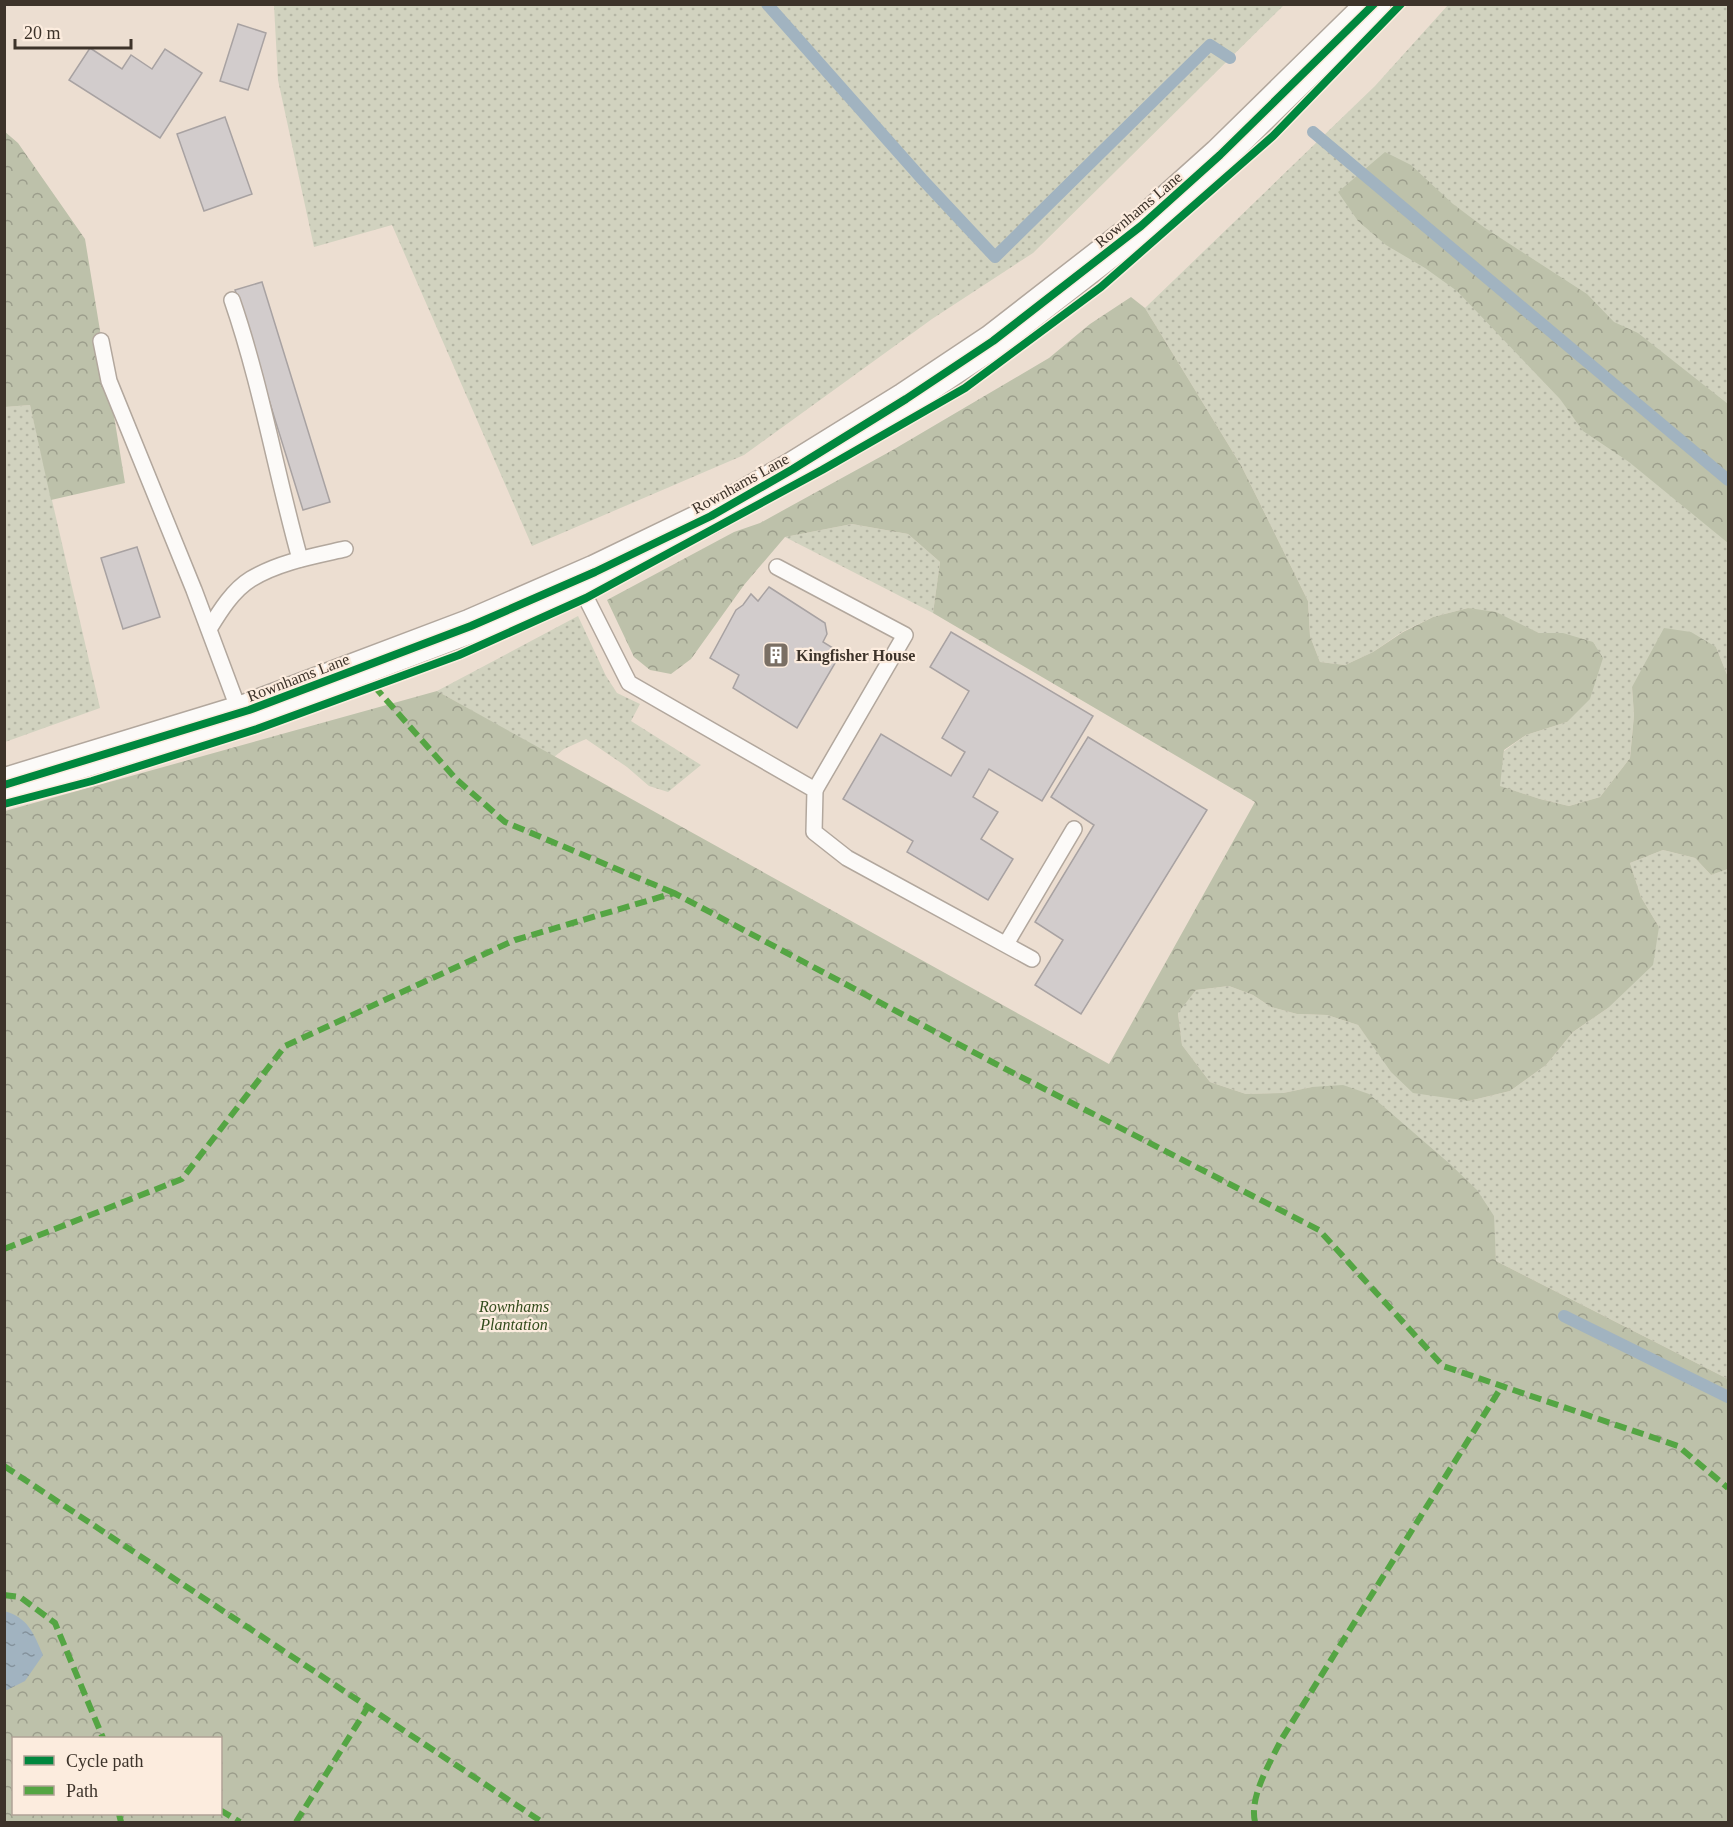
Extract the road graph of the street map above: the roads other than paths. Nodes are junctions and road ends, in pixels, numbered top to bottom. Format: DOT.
graph roads {
  1 [pos="1374,4"];
  2 [pos="232,300"];
  3 [pos="101,340"];
  4 [pos="345,549"];
  5 [pos="300,559"];
  6 [pos="777,567"];
  7 [pos="577,580"];
  8 [pos="209,629"];
  9 [pos="240,713"];
  10 [pos="4,786"];
  11 [pos="814,790"];
  12 [pos="1074,829"];
  13 [pos="1006,944"];
  14 [pos="1032,959"];
  1 -- 7 [label="street, Rownhams Lane"];
  2 -- 5 [label="lane"];
  3 -- 8 [label="lane"];
  4 -- 5 [label="lane"];
  5 -- 8 [label="lane"];
  6 -- 11 [label="lane"];
  7 -- 9 [label="street, Rownhams Lane"];
  7 -- 11 [label="lane"];
  8 -- 9 [label="lane"];
  9 -- 10 [label="street, Rownhams Lane"];
  11 -- 13 [label="lane"];
  12 -- 13 [label="lane"];
  13 -- 14 [label="lane"];
}
